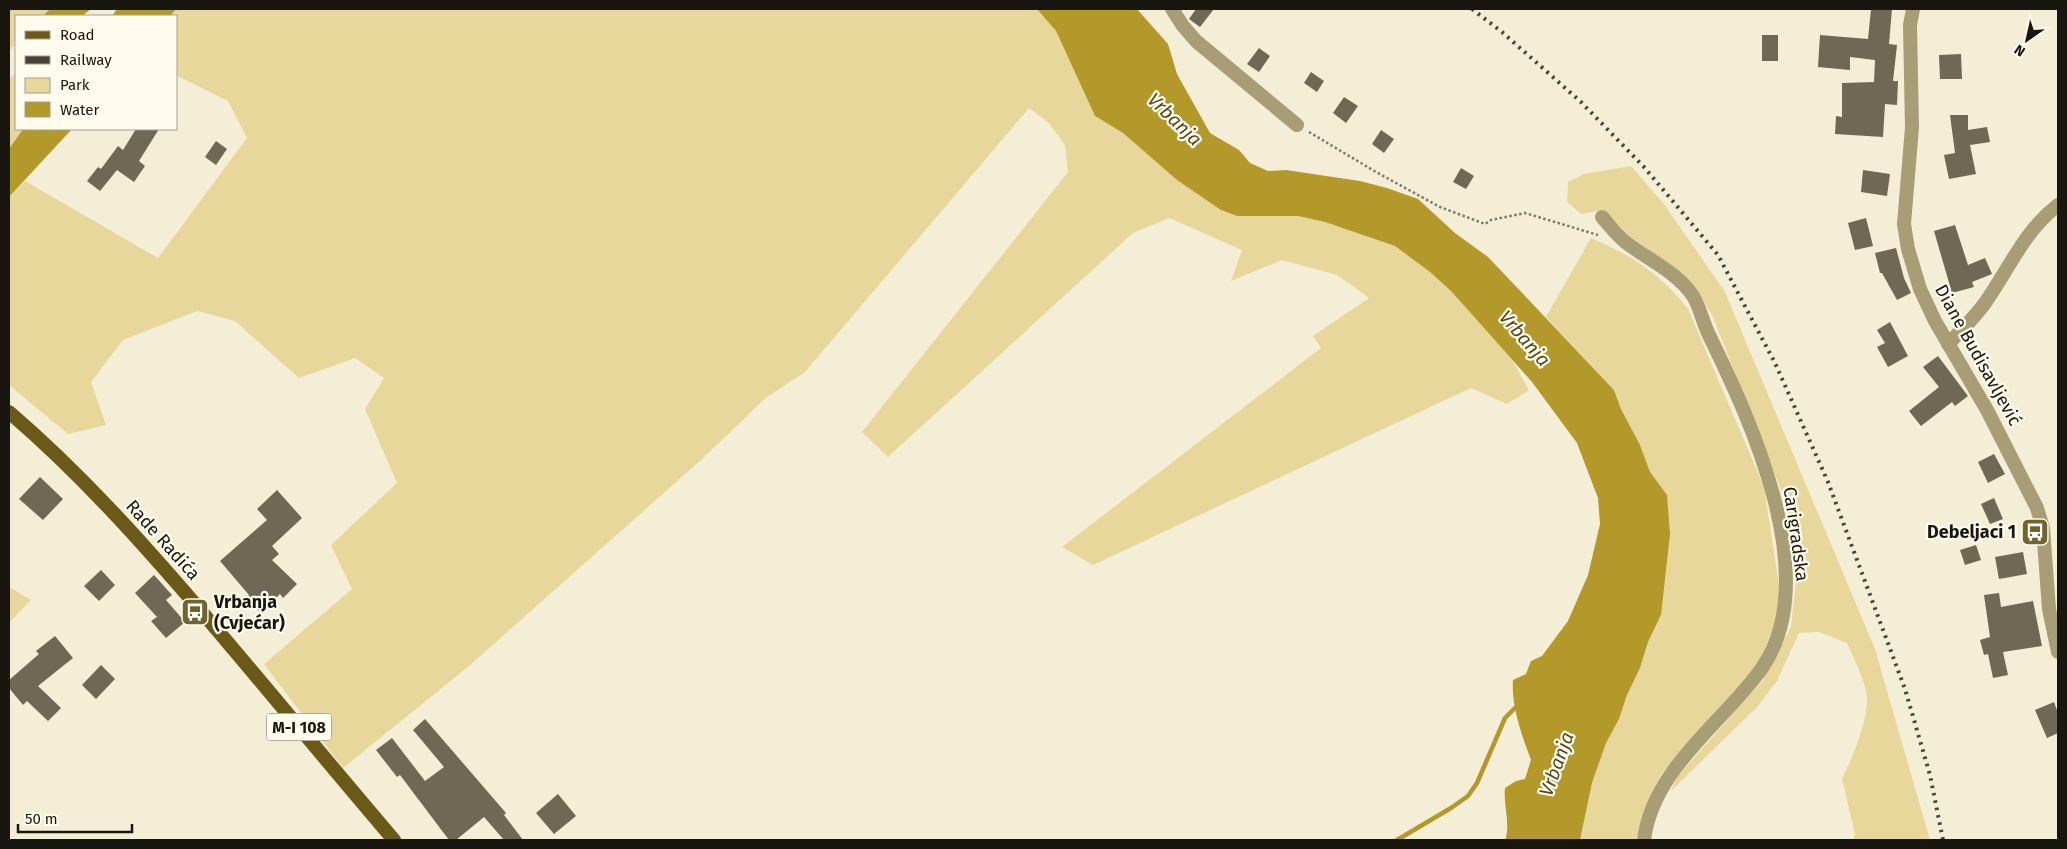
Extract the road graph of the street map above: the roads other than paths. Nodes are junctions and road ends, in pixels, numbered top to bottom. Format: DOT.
graph roads {
  1 [pos="1172,9"];
  2 [pos="1913,9"];
  3 [pos="1296,125"];
  4 [pos="2058,205"];
  5 [pos="1602,217"];
  6 [pos="1948,344"];
  7 [pos="9,412"];
  8 [pos="2058,652"];
  9 [pos="394,840"];
  10 [pos="1644,840"];
  1 -- 3 [label="street"];
  2 -- 6 [label="street, Diane Budisavljević"];
  4 -- 6 [label="street"];
  5 -- 10 [label="street, Carigradska"];
  6 -- 8 [label="street, Diane Budisavljević"];
  7 -- 9 [label="main road, Rade Radića / M-I 108"];
}
